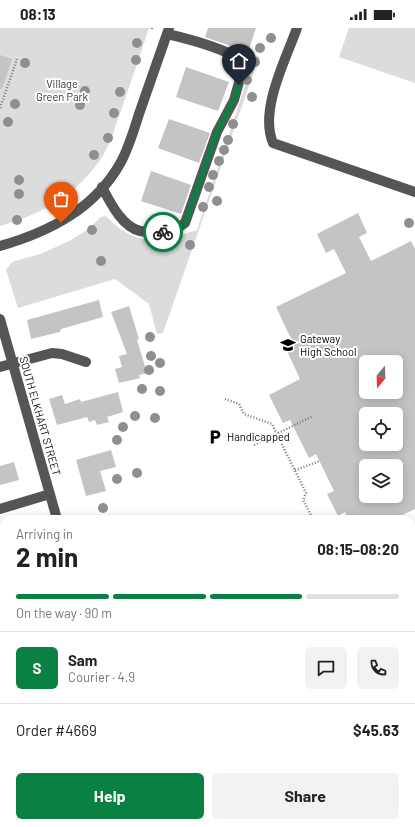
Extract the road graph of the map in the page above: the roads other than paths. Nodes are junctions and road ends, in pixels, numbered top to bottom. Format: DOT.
graph roads {
  1 [pos="297,28"];
  2 [pos="168,31"];
  3 [pos="102,187"];
  4 [pos="415,192"];
  5 [pos="0,246"];
  6 [pos="0,319"];
  7 [pos="86,362"];
  8 [pos="13,363"];
  9 [pos="0,367"];
  10 [pos="50,494"];
  11 [pos="0,508"];
  12 [pos="56,515"];
  1 -- 4 [label="street"];
  2 -- 3 [label="street"];
  2 -- 3 [label="street"];
  3 -- 5 [label="street"];
  6 -- 8 [label="street, SOUTH ELKHART STREET"];
  7 -- 8 [label="street"];
  8 -- 9 [label="street"];
  8 -- 10 [label="street, SOUTH ELKHART STREET"];
  10 -- 11 [label="street"];
  10 -- 12 [label="street, SOUTH ELKHART STREET"];
}
